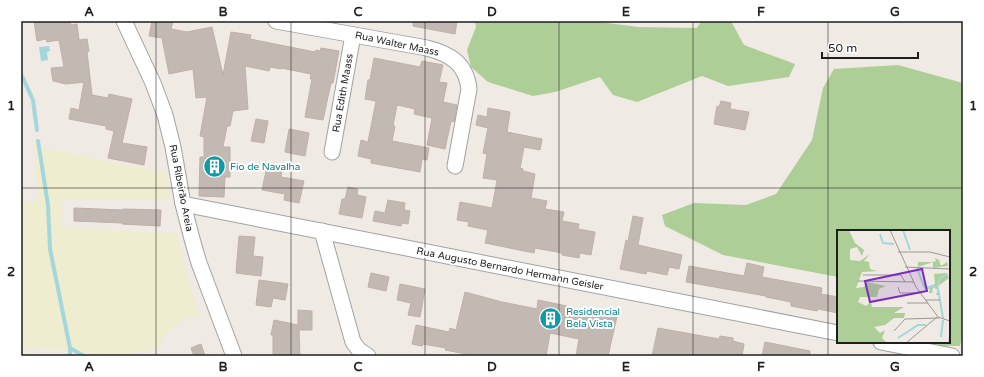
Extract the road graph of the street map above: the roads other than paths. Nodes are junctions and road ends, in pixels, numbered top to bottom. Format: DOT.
graph roads {
  1 [pos="124,21"];
  2 [pos="276,21"];
  3 [pos="353,35"];
  4 [pos="332,152"];
  5 [pos="455,166"];
  6 [pos="183,204"];
  7 [pos="322,231"];
  8 [pos="837,333"];
  9 [pos="886,343"];
  10 [pos="234,356"];
  11 [pos="368,356"];
  12 [pos="952,356"];
  1 -- 6 [label="street, Rua Ribeirão Areia"];
  2 -- 3 [label="street, Rua Walter Maass"];
  3 -- 4 [label="street, Rua Edith Maass"];
  3 -- 5 [label="street, Rua Walter Maass"];
  6 -- 7 [label="street, Rua Augusto Bernardo Hermann Geisler"];
  6 -- 10 [label="street, Rua Ribeirão Areia"];
  7 -- 8 [label="street, Rua Augusto Bernardo Hermann Geisler"];
  7 -- 11 [label="street"];
  9 -- 12 [label="street"];
}
